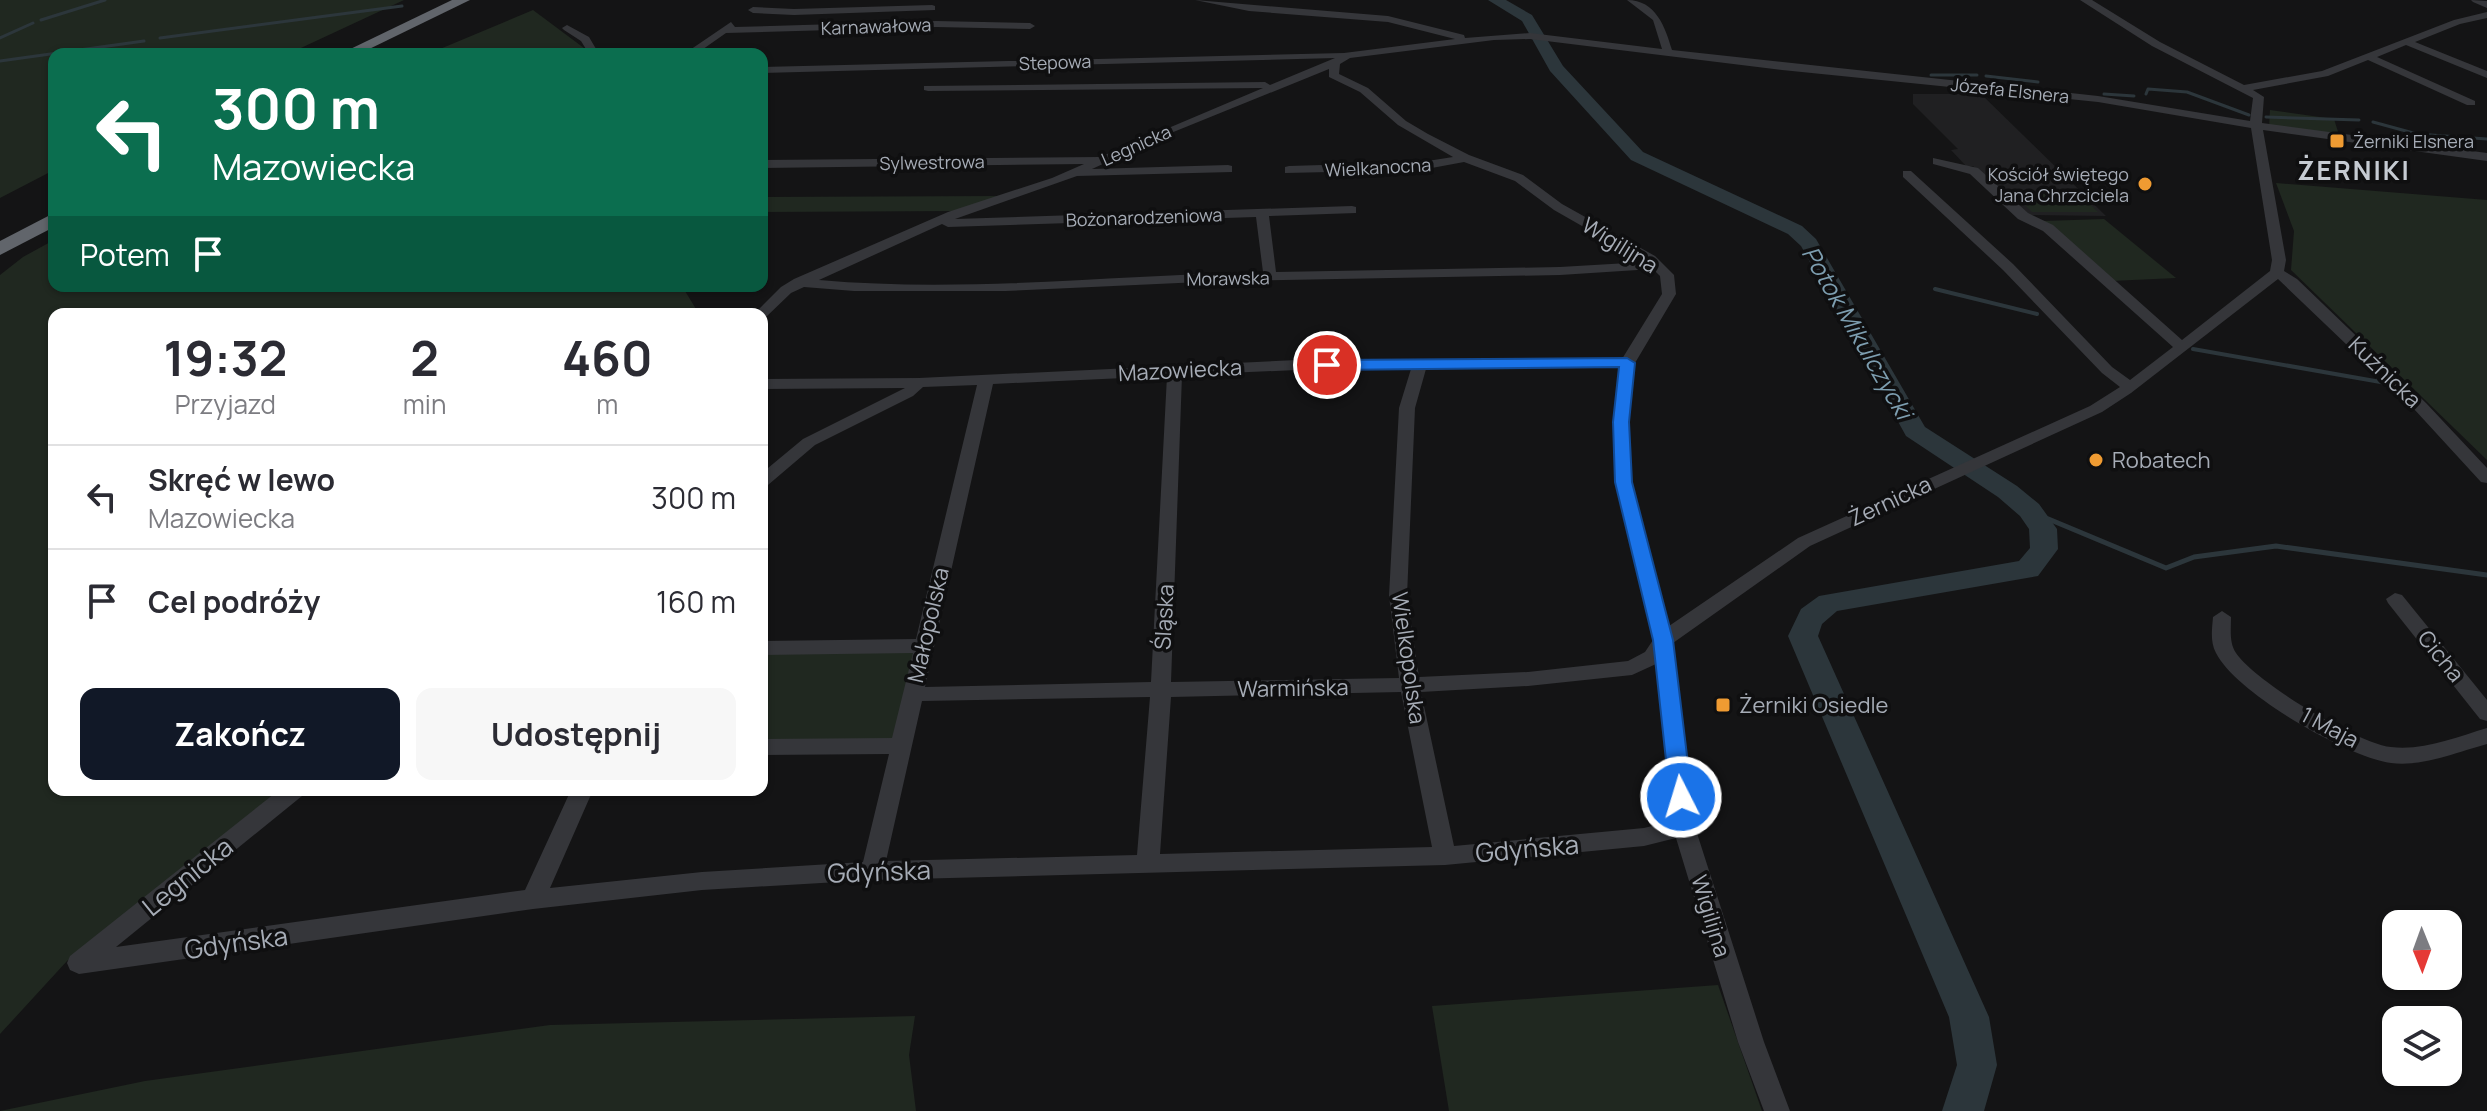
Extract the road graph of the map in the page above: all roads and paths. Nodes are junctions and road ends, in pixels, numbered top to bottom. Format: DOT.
graph roads {
  1 [pos="463,0"];
  2 [pos="483,0"];
  3 [pos="1200,0"];
  4 [pos="1632,0"];
  5 [pos="2085,0"];
  6 [pos="2476,0"];
  7 [pos="766,1"];
  8 [pos="2487,5"];
  9 [pos="932,8"];
  10 [pos="753,10"];
  11 [pos="2487,15"];
  12 [pos="1030,26"];
  13 [pos="567,28"];
  14 [pos="723,30"];
  15 [pos="1530,36"];
  16 [pos="1466,40"];
  17 [pos="2407,42"];
  18 [pos="360,48"];
  19 [pos="381,48"];
  20 [pos="590,48"];
  21 [pos="698,48"];
  22 [pos="1668,53"];
  23 [pos="1347,55"];
  24 [pos="2369,57"];
  25 [pos="1335,63"];
  26 [pos="768,70"];
  27 [pos="2487,75"];
  28 [pos="1276,85"];
  29 [pos="928,88"];
  30 [pos="2246,88"];
  31 [pos="2471,103"];
  32 [pos="2257,126"];
  33 [pos="2487,157"];
  34 [pos="1465,158"];
  35 [pos="1101,160"];
  36 [pos="1937,161"];
  37 [pos="768,164"];
  38 [pos="1228,169"];
  39 [pos="1289,170"];
  40 [pos="1077,173"];
  41 [pos="1907,174"];
  42 [pos="48,207"];
  43 [pos="1352,210"];
  44 [pos="1262,213"];
  45 [pos="48,222"];
  46 [pos="936,222"];
  47 [pos="0,234"];
  48 [pos="0,249"];
  49 [pos="1658,265"];
  50 [pos="2277,272"];
  51 [pos="1270,277"];
  52 [pos="799,282"];
  53 [pos="766,308"];
  54 [pos="2181,347"];
  55 [pos="1420,363"];
  56 [pos="1627,363"];
  57 [pos="1175,370"];
  58 [pos="986,380"];
  59 [pos="919,383"];
  60 [pos="768,384"];
  61 [pos="2130,387"];
  62 [pos="768,476"];
  63 [pos="2487,478"];
  64 [pos="2395,599"];
  65 [pos="2222,617"];
  66 [pos="1663,640"];
  67 [pos="923,646"];
  68 [pos="768,648"];
  69 [pos="1410,685"];
  70 [pos="1161,691"];
  71 [pos="911,694"];
  72 [pos="2487,714"];
  73 [pos="2487,736"];
  74 [pos="900,746"];
  75 [pos="768,747"];
  76 [pos="287,796"];
  77 [pos="579,796"];
  78 [pos="1684,827"];
  79 [pos="1445,856"];
  80 [pos="1148,865"];
  81 [pos="872,871"];
  82 [pos="533,899"];
  83 [pos="79,963"];
  84 [pos="1777,1111"];
  1 -- 18 [label="highway"];
  2 -- 19 [label="highway"];
  3 -- 16 [label="street"];
  4 -- 22 [label="street"];
  5 -- 30 [label="street"];
  6 -- 8 [label="street"];
  7 -- 10 [label="street"];
  9 -- 10 [label="street"];
  10 -- 14 [label="street"];
  11 -- 17 [label="street"];
  12 -- 14 [label="street, Karnawałowa"];
  13 -- 20 [label="street"];
  14 -- 21 [label="street"];
  15 -- 16 [label="street, Legnicka"];
  15 -- 22 [label="street, Józefa Elsnera"];
  16 -- 23 [label="street, Legnicka"];
  17 -- 24 [label="street"];
  17 -- 27 [label="street"];
  22 -- 32 [label="street, Józefa Elsnera"];
  23 -- 25 [label="street, Legnicka"];
  23 -- 26 [label="street, Stepowa"];
  24 -- 30 [label="street"];
  24 -- 31 [label="street"];
  25 -- 28 [label="street, Legnicka"];
  25 -- 34 [label="street, Wigilijna"];
  28 -- 29 [label="street"];
  28 -- 35 [label="street, Legnicka"];
  30 -- 32 [label="street"];
  32 -- 33 [label="street, Józefa Elsnera"];
  32 -- 50 [label="street"];
  34 -- 39 [label="street, Wielkanocna"];
  34 -- 49 [label="street, Wigilijna"];
  35 -- 37 [label="street, Sylwestrowa"];
  35 -- 40 [label="street, Legnicka"];
  36 -- 54 [label="street"];
  38 -- 40 [label="street"];
  40 -- 46 [label="street, Legnicka"];
  41 -- 61 [label="street"];
  42 -- 47 [label="highway"];
  43 -- 44 [label="street, Bożonarodzeniowa"];
  44 -- 46 [label="street, Bożonarodzeniowa"];
  44 -- 51 [label="street"];
  45 -- 48 [label="highway"];
  46 -- 52 [label="street, Legnicka"];
  49 -- 51 [label="street, Morawska"];
  49 -- 56 [label="street, Wigilijna"];
  50 -- 54 [label="street, Żernicka"];
  50 -- 63 [label="street, Kuźnicka"];
  51 -- 52 [label="street, Morawska"];
  52 -- 53 [label="street, Legnicka"];
  54 -- 61 [label="street, Żernicka"];
  55 -- 56 [label="street, Mazowiecka"];
  55 -- 57 [label="street, Mazowiecka"];
  55 -- 69 [label="street, Wielkopolska"];
  56 -- 66 [label="street, Wigilijna"];
  57 -- 58 [label="street, Mazowiecka"];
  57 -- 70 [label="street, Śląska"];
  58 -- 59 [label="street, Mazowiecka"];
  58 -- 67 [label="street, Małopolska"];
  59 -- 60 [label="street"];
  59 -- 62 [label="street, Mazowiecka"];
  61 -- 66 [label="street, Żernicka"];
  64 -- 72 [label="street, Cicha"];
  65 -- 73 [label="street, 1 Maja"];
  66 -- 69 [label="street, Warmińska"];
  66 -- 78 [label="street, Wigilijna"];
  67 -- 68 [label="street"];
  67 -- 71 [label="street, Małopolska"];
  69 -- 70 [label="street, Warmińska"];
  69 -- 79 [label="street, Wielkopolska"];
  70 -- 71 [label="street, Warmińska"];
  70 -- 80 [label="street, Śląska"];
  71 -- 74 [label="street, Małopolska"];
  74 -- 75 [label="street"];
  74 -- 81 [label="street, Małopolska"];
  76 -- 83 [label="street, Legnicka"];
  77 -- 82 [label="street"];
  78 -- 79 [label="street, Gdyńska"];
  78 -- 84 [label="street, Wigilijna"];
  79 -- 80 [label="street, Gdyńska"];
  80 -- 81 [label="street, Gdyńska"];
  81 -- 82 [label="street, Gdyńska"];
  82 -- 83 [label="street, Gdyńska"];
}
